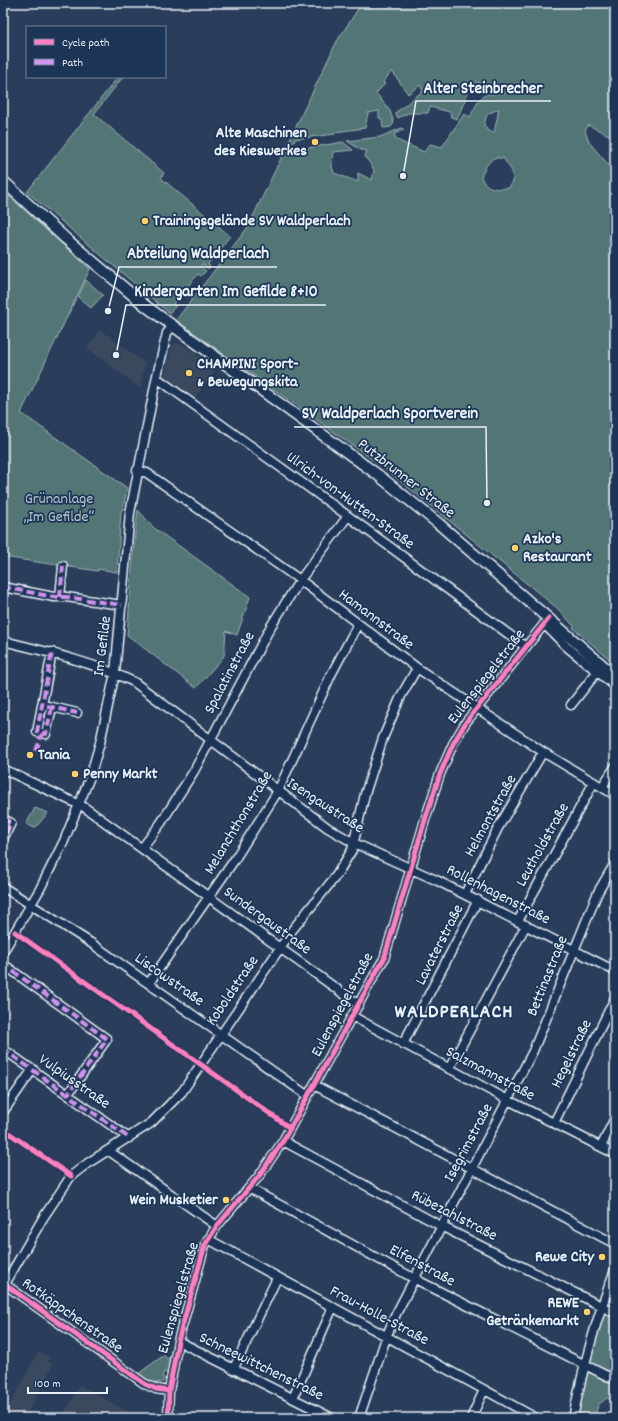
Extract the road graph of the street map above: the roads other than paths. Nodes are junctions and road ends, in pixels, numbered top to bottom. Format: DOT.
graph roads {
  1 [pos="3,181"];
  2 [pos="172,327"];
  3 [pos="156,380"];
  4 [pos="138,470"];
  5 [pos="348,516"];
  6 [pos="63,566"];
  7 [pos="300,580"];
  8 [pos="3,587"];
  9 [pos="60,597"];
  10 [pos="122,605"];
  11 [pos="546,621"];
  12 [pos="358,624"];
  13 [pos="3,641"];
  14 [pos="526,647"];
  15 [pos="52,652"];
  16 [pos="417,668"];
  17 [pos="597,672"];
  18 [pos="114,673"];
  19 [pos="615,676"];
  20 [pos="615,686"];
  21 [pos="43,705"];
  22 [pos="571,705"];
  23 [pos="52,707"];
  24 [pos="477,708"];
  25 [pos="77,713"];
  26 [pos="211,740"];
  27 [pos="543,752"];
  28 [pos="615,767"];
  29 [pos="3,769"];
  30 [pos="594,782"];
  31 [pos="602,787"];
  32 [pos="278,791"];
  33 [pos="615,795"];
  34 [pos="79,805"];
  35 [pos="3,819"];
  36 [pos="3,839"];
  37 [pos="354,843"];
  38 [pos="142,848"];
  39 [pos="615,863"];
  40 [pos="410,868"];
  41 [pos="3,887"];
  42 [pos="465,894"];
  43 [pos="210,897"];
  44 [pos="478,900"];
  45 [pos="31,904"];
  46 [pos="518,920"];
  47 [pos="526,924"];
  48 [pos="280,948"];
  49 [pos="574,949"];
  50 [pos="3,952"];
  51 [pos="3,964"];
  52 [pos="615,971"];
  53 [pos="149,983"];
  54 [pos="615,998"];
  55 [pos="359,1005"];
  56 [pos="352,1016"];
  57 [pos="221,1034"];
  58 [pos="404,1044"];
  59 [pos="3,1049"];
  60 [pos="33,1069"];
  61 [pos="449,1069"];
  62 [pos="314,1085"];
  63 [pos="68,1094"];
  64 [pos="308,1096"];
  65 [pos="508,1100"];
  66 [pos="3,1112"];
  67 [pos="615,1118"];
  68 [pos="554,1123"];
  69 [pos="129,1138"];
  70 [pos="283,1141"];
  71 [pos="601,1147"];
  72 [pos="109,1151"];
  73 [pos="615,1154"];
  74 [pos="472,1169"];
  75 [pos="250,1188"];
  76 [pos="217,1226"];
  77 [pos="441,1226"];
  78 [pos="208,1239"];
  79 [pos="615,1244"];
  80 [pos="615,1270"];
  81 [pos="277,1278"];
  82 [pos="414,1279"];
  83 [pos="4,1283"];
  84 [pos="601,1306"];
  85 [pos="333,1307"];
  86 [pos="615,1313"];
  87 [pos="387,1335"];
  88 [pos="178,1341"];
  89 [pos="583,1365"];
  90 [pos="233,1370"];
  91 [pos="615,1380"];
  92 [pos="484,1390"];
  93 [pos="169,1391"];
  94 [pos="293,1398"];
  95 [pos="168,1418"];
  96 [pos="332,1418"];
  97 [pos="359,1418"];
  98 [pos="471,1418"];
  99 [pos="536,1418"];
  100 [pos="572,1418"];
  1 -- 2 [label="main road, Putzbrunner Straße"];
  2 -- 3 [label="street, Im Gefilde"];
  2 -- 11 [label="main road, Putzbrunner Straße"];
  3 -- 4 [label="street, Im Gefilde"];
  3 -- 5 [label="street, Ulrich-von-Hutten-Straße"];
  4 -- 7 [label="street, Hamannstraße"];
  4 -- 10 [label="street, Im Gefilde"];
  5 -- 7 [label="street, Spalatinstraße"];
  5 -- 14 [label="street, Ulrich-von-Hutten-Straße"];
  6 -- 9 [label="street"];
  7 -- 12 [label="street, Hamannstraße"];
  7 -- 26 [label="street, Spalatinstraße"];
  8 -- 9 [label="street"];
  9 -- 10 [label="street"];
  10 -- 18 [label="street, Im Gefilde"];
  11 -- 14 [label="street, Eulenspiegelstraße"];
  11 -- 17 [label="street, Putzbrunner Straße"];
  11 -- 19 [label="main road, Putzbrunner Straße"];
  12 -- 16 [label="street, Hamannstraße"];
  12 -- 32 [label="street, Melanchthonstraße"];
  13 -- 15 [label="street, Isengaustraße"];
  14 -- 24 [label="street, Eulenspiegelstraße"];
  15 -- 18 [label="street, Isengaustraße"];
  15 -- 21 [label="street"];
  16 -- 24 [label="street, Hamannstraße"];
  16 -- 37 [label="street, Koboldstraße"];
  17 -- 20 [label="street, Putzbrunner Straße"];
  17 -- 22 [label="street"];
  18 -- 26 [label="street, Isengaustraße"];
  18 -- 34 [label="street, Im Gefilde"];
  21 -- 23 [label="street"];
  21 -- 23 [label="street"];
  23 -- 25 [label="street"];
  24 -- 27 [label="street, Hamannstraße"];
  24 -- 40 [label="street, Eulenspiegelstraße"];
  26 -- 32 [label="street, Isengaustraße"];
  26 -- 38 [label="street, Spalatinstraße"];
  27 -- 30 [label="street, Hamannstraße"];
  27 -- 42 [label="street, Helmontstraße"];
  28 -- 31 [label="street"];
  29 -- 34 [label="street, Sundergaustraße"];
  30 -- 31 [label="street, Hamannstraße"];
  30 -- 46 [label="street, Leutholdstraße"];
  31 -- 33 [label="street, Hamannstraße"];
  32 -- 37 [label="street, Isengaustraße"];
  32 -- 43 [label="street, Melanchthonstraße"];
  34 -- 38 [label="street, Sundergaustraße"];
  34 -- 45 [label="street, Im Gefilde"];
  35 -- 36 [label="street"];
  37 -- 40 [label="street, Isengaustraße"];
  37 -- 48 [label="street, Koboldstraße"];
  38 -- 43 [label="street, Sundergaustraße"];
  39 -- 49 [label="street, Bettinastraße"];
  40 -- 42 [label="street, Rollenhagenstraße"];
  40 -- 55 [label="street, Eulenspiegelstraße"];
  41 -- 45 [label="street, Liscowstraße"];
  42 -- 44 [label="street, Rollenhagenstraße"];
  43 -- 48 [label="street, Sundergaustraße"];
  43 -- 53 [label="street, Melanchthonstraße"];
  44 -- 46 [label="street, Rollenhagenstraße"];
  44 -- 58 [label="street, Lavaterstraße"];
  45 -- 50 [label="street, Im Gefilde"];
  45 -- 53 [label="street, Liscowstraße"];
  46 -- 47 [label="street, Rollenhagenstraße"];
  47 -- 49 [label="street, Rollenhagenstraße"];
  47 -- 61 [label="street"];
  48 -- 55 [label="street, Sundergaustraße"];
  48 -- 57 [label="street, Koboldstraße"];
  49 -- 52 [label="street, Rollenhagenstraße"];
  49 -- 65 [label="street, Bettinastraße"];
  51 -- 63 [label="street"];
  53 -- 57 [label="street, Liscowstraße"];
  54 -- 68 [label="street, Hegelstraße"];
  55 -- 56 [label="street, Eulenspiegelstraße"];
  56 -- 58 [label="street, Salzmannstraße"];
  56 -- 62 [label="street, Eulenspiegelstraße"];
  57 -- 64 [label="street, Liscowstraße"];
  57 -- 69 [label="street, Koboldstraße"];
  58 -- 61 [label="street, Salzmannstraße"];
  59 -- 60 [label="street, Vulpiusstraße"];
  60 -- 63 [label="street, Vulpiusstraße"];
  60 -- 66 [label="street"];
  61 -- 65 [label="street, Salzmannstraße"];
  62 -- 64 [label="street, Eulenspiegelstraße"];
  62 -- 74 [label="street"];
  63 -- 69 [label="street, Vulpiusstraße"];
  64 -- 70 [label="street, Eulenspiegelstraße"];
  65 -- 68 [label="street, Salzmannstraße"];
  65 -- 74 [label="street, Isegrimstraße"];
  67 -- 71 [label="street"];
  68 -- 71 [label="street, Salzmannstraße"];
  69 -- 72 [label="street, Koboldstraße"];
  70 -- 75 [label="street, Eulenspiegelstraße"];
  70 -- 77 [label="street, Rübezahlstraße"];
  71 -- 73 [label="street, Salzmannstraße"];
  72 -- 76 [label="street"];
  72 -- 83 [label="street, Koboldstraße"];
  74 -- 77 [label="street, Isegrimstraße"];
  74 -- 79 [label="street"];
  75 -- 76 [label="street, Eulenspiegelstraße"];
  75 -- 82 [label="street, Elfenstraße"];
  76 -- 78 [label="street, Eulenspiegelstraße"];
  77 -- 82 [label="street, Isegrimstraße"];
  77 -- 84 [label="street, Rübezahlstraße"];
  78 -- 81 [label="street, Frau-Holle-Straße"];
  78 -- 88 [label="street, Eulenspiegelstraße"];
  80 -- 84 [label="street"];
  81 -- 85 [label="street, Frau-Holle-Straße"];
  81 -- 90 [label="street"];
  82 -- 87 [label="street, Isegrimstraße"];
  82 -- 89 [label="street, Elfenstraße"];
  83 -- 93 [label="street, Rotkäppchenstraße"];
  84 -- 86 [label="street, Rübezahlstraße"];
  84 -- 89 [label="street"];
  85 -- 87 [label="street, Frau-Holle-Straße"];
  85 -- 94 [label="street"];
  87 -- 92 [label="street, Frau-Holle-Straße"];
  87 -- 97 [label="street, Isegrimstraße"];
  88 -- 90 [label="street, Schneewittchenstraße"];
  88 -- 93 [label="street, Eulenspiegelstraße"];
  89 -- 91 [label="street, Elfenstraße"];
  89 -- 100 [label="street"];
  90 -- 94 [label="street, Schneewittchenstraße"];
  92 -- 98 [label="street"];
  92 -- 99 [label="street, Frau-Holle-Straße"];
  93 -- 95 [label="street, Eulenspiegelstraße"];
  94 -- 96 [label="street, Schneewittchenstraße"];
}
